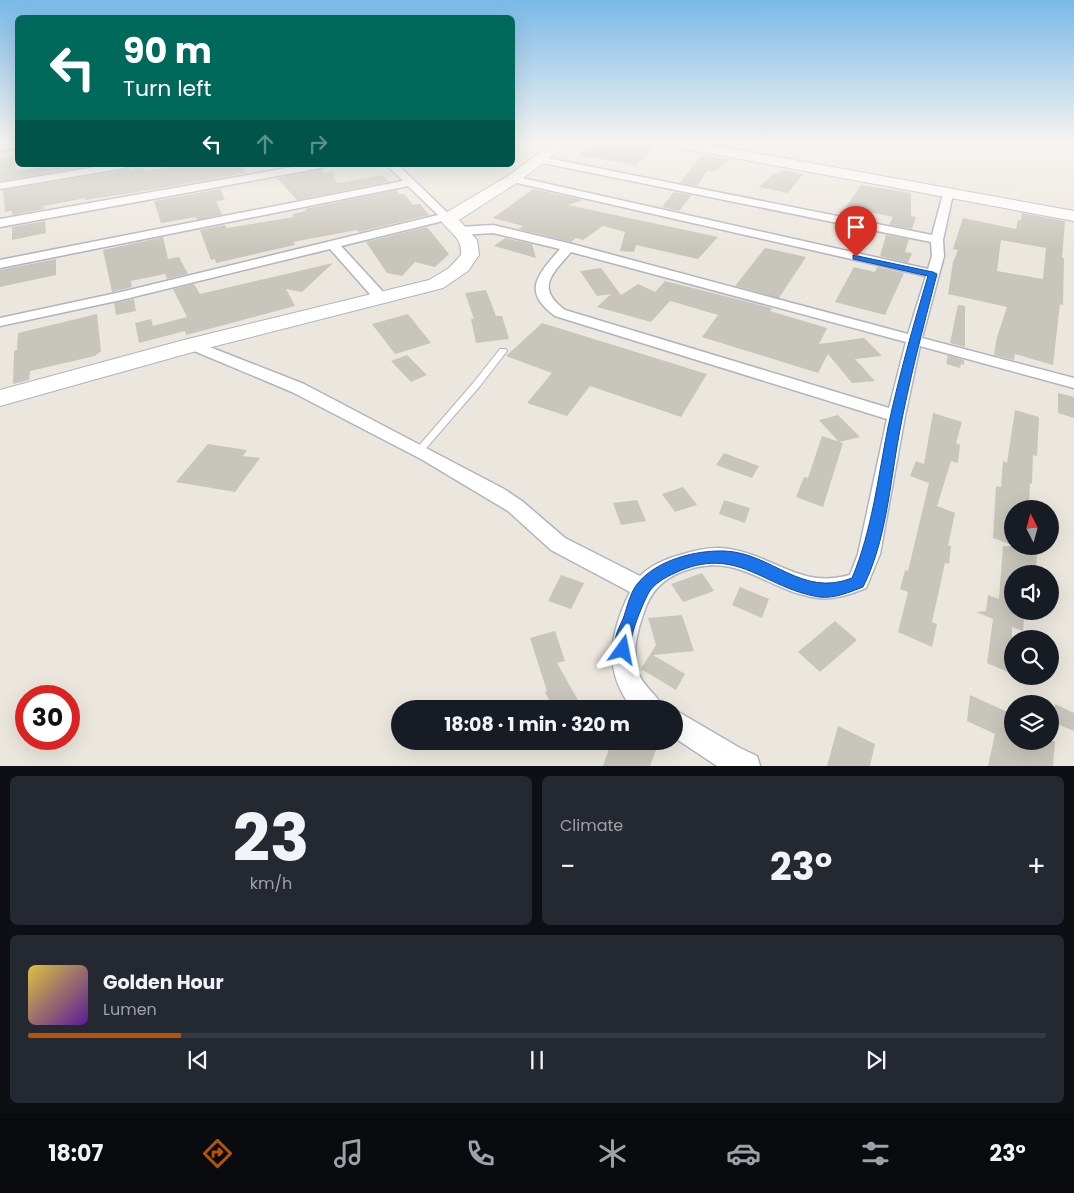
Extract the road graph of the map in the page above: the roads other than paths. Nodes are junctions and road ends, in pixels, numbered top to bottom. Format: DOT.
graph roads {
  1 [pos="43,179"];
  2 [pos="246,179"];
  3 [pos="404,179"];
  4 [pos="513,179"];
  5 [pos="635,179"];
  6 [pos="867,179"];
  7 [pos="408,183"];
  8 [pos="0,186"];
  9 [pos="948,194"];
  10 [pos="1074,216"];
  11 [pos="451,222"];
  12 [pos="0,223"];
  13 [pos="937,240"];
  14 [pos="333,244"];
  15 [pos="568,247"];
  16 [pos="0,264"];
  17 [pos="933,274"];
  18 [pos="381,298"];
  19 [pos="0,322"];
  20 [pos="914,340"];
  21 [pos="192,345"];
  22 [pos="503,351"];
  23 [pos="1074,383"];
  24 [pos="0,398"];
  25 [pos="896,416"];
  26 [pos="419,451"];
  27 [pos="643,588"];
  28 [pos="644,700"];
  29 [pos="683,728"];
  30 [pos="747,766"];
  1 -- 8 [label="street"];
  2 -- 12 [label="street"];
  3 -- 7 [label="street"];
  4 -- 11 [label="street"];
  4 -- 17 [label="street"];
  5 -- 13 [label="street"];
  6 -- 9 [label="street"];
  7 -- 11 [label="street"];
  7 -- 16 [label="street"];
  9 -- 10 [label="street"];
  9 -- 13 [label="street"];
  11 -- 14 [label="street"];
  11 -- 15 [label="street"];
  11 -- 18 [label="street"];
  13 -- 17 [label="street"];
  14 -- 18 [label="street"];
  14 -- 19 [label="street"];
  15 -- 20 [label="street"];
  15 -- 25 [label="street"];
  17 -- 20 [label="street"];
  18 -- 21 [label="street"];
  20 -- 23 [label="street"];
  20 -- 25 [label="street"];
  21 -- 24 [label="street"];
  21 -- 26 [label="street"];
  22 -- 26 [label="lane"];
  25 -- 27 [label="street"];
  26 -- 27 [label="street"];
  27 -- 28 [label="street"];
  29 -- 30 [label="street"];
}
